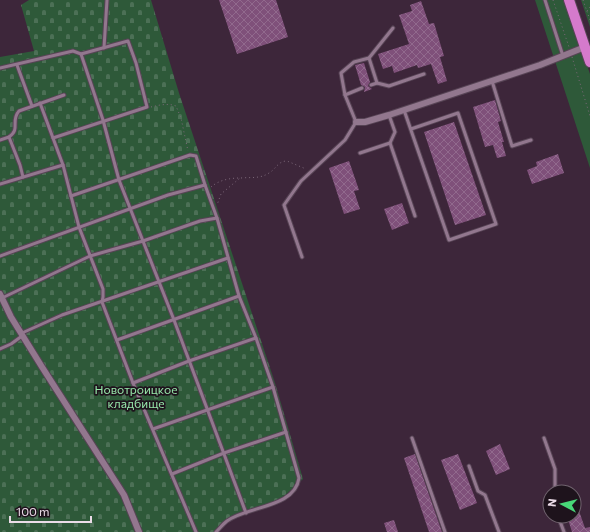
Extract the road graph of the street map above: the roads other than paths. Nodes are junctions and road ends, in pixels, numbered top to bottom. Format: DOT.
graph roads {
  1 [pos="107,0"];
  2 [pos="545,0"];
  3 [pos="569,0"];
  4 [pos="393,28"];
  5 [pos="585,47"];
  6 [pos="104,48"];
  7 [pos="81,54"];
  8 [pos="563,56"];
  9 [pos="369,58"];
  10 [pos="590,62"];
  11 [pos="17,65"];
  12 [pos="0,68"];
  13 [pos="424,74"];
  14 [pos="492,80"];
  15 [pos="377,83"];
  16 [pos="371,85"];
  17 [pos="362,88"];
  18 [pos="64,95"];
  19 [pos="345,95"];
  20 [pos="40,103"];
  21 [pos="32,106"];
  22 [pos="404,110"];
  23 [pos="390,116"];
  24 [pos="103,120"];
  25 [pos="356,122"];
  26 [pos="411,129"];
  27 [pos="9,137"];
  28 [pos="53,138"];
  29 [pos="0,140"];
  30 [pos="531,140"];
  31 [pos="390,143"];
  32 [pos="360,153"];
  33 [pos="63,165"];
  34 [pos="23,177"];
  35 [pos="119,180"];
  36 [pos="0,184"];
  37 [pos="205,185"];
  38 [pos="71,196"];
  39 [pos="129,209"];
  40 [pos="415,216"];
  41 [pos="217,218"];
  42 [pos="79,227"];
  43 [pos="143,242"];
  44 [pos="0,256"];
  45 [pos="90,256"];
  46 [pos="302,257"];
  47 [pos="228,258"];
  48 [pos="159,281"];
  49 [pos="239,296"];
  50 [pos="0,297"];
  51 [pos="102,302"];
  52 [pos="174,320"];
  53 [pos="21,334"];
  54 [pos="256,338"];
  55 [pos="117,340"];
  56 [pos="0,349"];
  57 [pos="189,361"];
  58 [pos="133,383"];
  59 [pos="273,387"];
  60 [pos="207,410"];
  61 [pos="153,429"];
  62 [pos="286,432"];
  63 [pos="412,438"];
  64 [pos="544,438"];
  65 [pos="224,453"];
  66 [pos="469,466"];
  67 [pos="172,474"];
  68 [pos="555,484"];
  69 [pos="246,513"];
  70 [pos="139,532"];
  71 [pos="196,532"];
  72 [pos="216,532"];
  73 [pos="445,532"];
  74 [pos="499,532"];
  1 -- 6 [label="lane"];
  2 -- 8 [label="lane"];
  3 -- 5 [label="highway"];
  4 -- 9 [label="lane"];
  5 -- 8 [label="street"];
  5 -- 10 [label="highway"];
  6 -- 7 [label="lane"];
  6 -- 24 [label="lane"];
  7 -- 11 [label="lane"];
  7 -- 24 [label="lane"];
  8 -- 14 [label="street"];
  9 -- 15 [label="lane"];
  9 -- 19 [label="lane"];
  11 -- 12 [label="lane"];
  11 -- 21 [label="lane"];
  13 -- 15 [label="lane"];
  14 -- 22 [label="street"];
  14 -- 30 [label="lane"];
  15 -- 16 [label="lane"];
  17 -- 19 [label="lane"];
  18 -- 20 [label="lane"];
  19 -- 25 [label="lane"];
  20 -- 21 [label="lane"];
  20 -- 28 [label="lane"];
  21 -- 27 [label="lane"];
  22 -- 23 [label="street"];
  22 -- 26 [label="lane"];
  23 -- 25 [label="street"];
  23 -- 31 [label="lane"];
  24 -- 28 [label="lane"];
  24 -- 35 [label="lane"];
  25 -- 46 [label="lane"];
  26 -- 26 [label="lane"];
  27 -- 29 [label="lane"];
  27 -- 34 [label="lane"];
  28 -- 33 [label="lane"];
  31 -- 32 [label="lane"];
  31 -- 40 [label="lane"];
  33 -- 34 [label="lane"];
  33 -- 38 [label="lane"];
  34 -- 36 [label="lane"];
  35 -- 37 [label="lane"];
  35 -- 38 [label="lane"];
  35 -- 39 [label="lane"];
  37 -- 39 [label="lane"];
  37 -- 41 [label="lane"];
  38 -- 42 [label="lane"];
  39 -- 42 [label="lane"];
  39 -- 43 [label="lane"];
  41 -- 43 [label="lane"];
  41 -- 47 [label="lane"];
  42 -- 44 [label="lane"];
  42 -- 45 [label="lane"];
  43 -- 45 [label="lane"];
  43 -- 48 [label="lane"];
  45 -- 50 [label="lane"];
  45 -- 51 [label="lane"];
  47 -- 48 [label="lane"];
  47 -- 49 [label="lane"];
  48 -- 51 [label="lane"];
  48 -- 52 [label="lane"];
  49 -- 52 [label="lane"];
  49 -- 54 [label="lane"];
  50 -- 53 [label="street"];
  51 -- 53 [label="lane"];
  51 -- 55 [label="lane"];
  52 -- 55 [label="lane"];
  52 -- 57 [label="lane"];
  53 -- 56 [label="lane"];
  53 -- 70 [label="street"];
  54 -- 57 [label="lane"];
  54 -- 59 [label="lane"];
  55 -- 58 [label="lane"];
  57 -- 58 [label="lane"];
  57 -- 60 [label="lane"];
  58 -- 61 [label="lane"];
  59 -- 60 [label="lane"];
  59 -- 62 [label="lane"];
  60 -- 61 [label="lane"];
  60 -- 65 [label="lane"];
  61 -- 67 [label="lane"];
  62 -- 65 [label="lane"];
  62 -- 69 [label="lane"];
  63 -- 73 [label="lane"];
  64 -- 68 [label="lane"];
  65 -- 67 [label="lane"];
  65 -- 69 [label="lane"];
  66 -- 74 [label="lane"];
  67 -- 71 [label="lane"];
  69 -- 72 [label="lane"];
}
